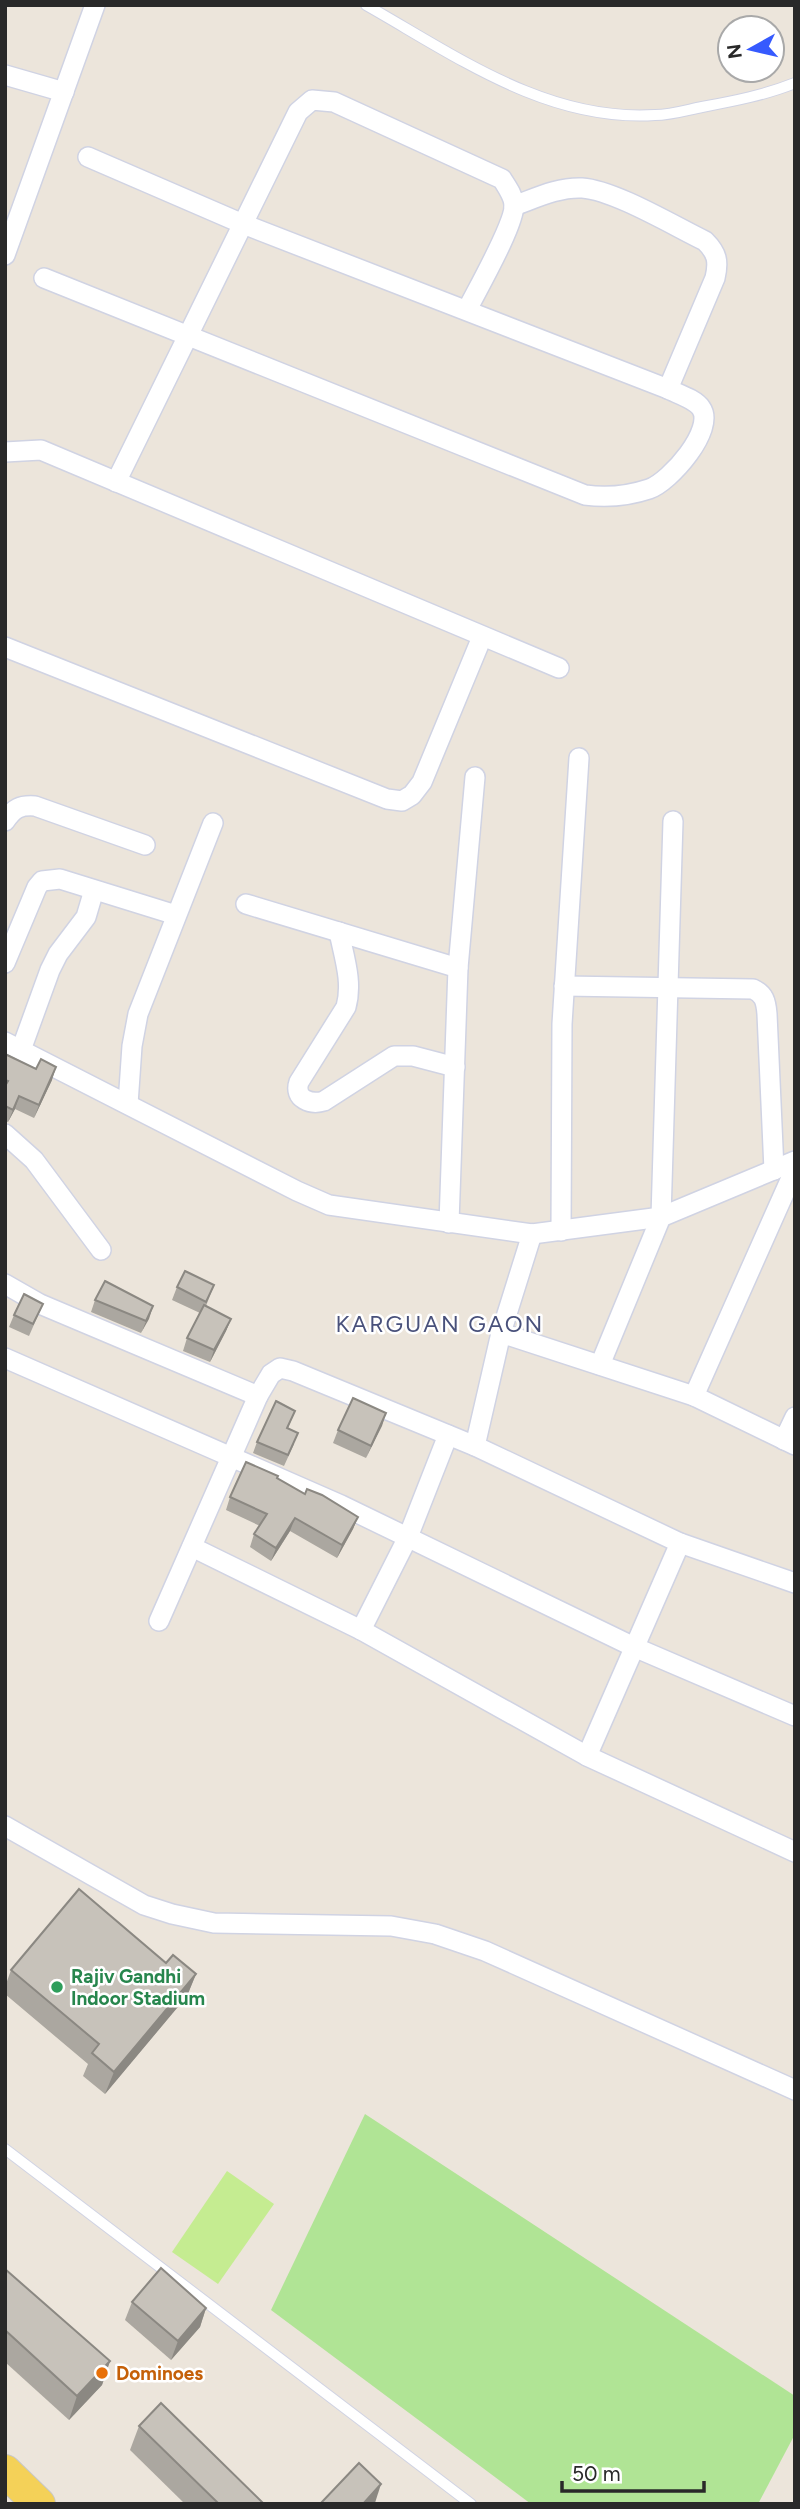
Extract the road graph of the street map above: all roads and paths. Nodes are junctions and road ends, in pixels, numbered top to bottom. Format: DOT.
graph roads {
  1 [pos="95,5"];
  2 [pos="366,5"];
  3 [pos="5,75"];
  4 [pos="795,83"];
  5 [pos="64,92"];
  6 [pos="88,157"];
  7 [pos="514,206"];
  8 [pos="243,224"];
  9 [pos="5,255"];
  10 [pos="44,278"];
  11 [pos="467,310"];
  12 [pos="187,336"];
  13 [pos="668,389"];
  14 [pos="5,452"];
  15 [pos="116,482"];
  16 [pos="482,638"];
  17 [pos="5,647"];
  18 [pos="559,668"];
  19 [pos="579,758"];
  20 [pos="475,777"];
  21 [pos="5,821"];
  22 [pos="673,821"];
  23 [pos="213,823"];
  24 [pos="145,845"];
  25 [pos="94,890"];
  26 [pos="246,904"];
  27 [pos="176,915"];
  28 [pos="339,932"];
  29 [pos="5,963"];
  30 [pos="458,968"];
  31 [pos="564,986"];
  32 [pos="668,986"];
  33 [pos="13,1046"];
  34 [pos="455,1067"];
  35 [pos="128,1104"];
  36 [pos="5,1134"];
  37 [pos="795,1161"];
  38 [pos="774,1170"];
  39 [pos="795,1170"];
  40 [pos="661,1217"];
  41 [pos="449,1223"];
  42 [pos="561,1231"];
  43 [pos="532,1234"];
  44 [pos="101,1250"];
  45 [pos="5,1284"];
  46 [pos="501,1333"];
  47 [pos="5,1358"];
  48 [pos="600,1365"];
  49 [pos="258,1396"];
  50 [pos="694,1396"];
  51 [pos="795,1416"];
  52 [pos="448,1435"];
  53 [pos="790,1443"];
  54 [pos="475,1446"];
  55 [pos="230,1456"];
  56 [pos="408,1537"];
  57 [pos="680,1543"];
  58 [pos="192,1547"];
  59 [pos="795,1583"];
  60 [pos="159,1621"];
  61 [pos="361,1630"];
  62 [pos="634,1647"];
  63 [pos="795,1716"];
  64 [pos="587,1756"];
  65 [pos="5,1826"];
  66 [pos="795,1852"];
  67 [pos="795,2090"];
  68 [pos="5,2149"];
  69 [pos="5,2471"];
  70 [pos="39,2504"];
  71 [pos="471,2504"];
  1 -- 5 [label="street"];
  2 -- 4 [label="lane"];
  3 -- 5 [label="street"];
  5 -- 9 [label="street"];
  6 -- 8 [label="street"];
  7 -- 8 [label="street"];
  7 -- 11 [label="street"];
  7 -- 13 [label="street"];
  8 -- 11 [label="street"];
  8 -- 12 [label="street"];
  10 -- 12 [label="street"];
  11 -- 13 [label="street"];
  12 -- 13 [label="street"];
  12 -- 15 [label="street"];
  14 -- 15 [label="street"];
  15 -- 16 [label="street"];
  16 -- 17 [label="street"];
  16 -- 18 [label="street"];
  19 -- 31 [label="street"];
  20 -- 30 [label="street"];
  21 -- 24 [label="street"];
  22 -- 32 [label="street"];
  23 -- 27 [label="street"];
  25 -- 27 [label="street"];
  25 -- 29 [label="street"];
  25 -- 33 [label="street"];
  26 -- 28 [label="street"];
  27 -- 35 [label="street"];
  28 -- 30 [label="street"];
  28 -- 34 [label="street"];
  30 -- 34 [label="street"];
  31 -- 32 [label="street"];
  31 -- 42 [label="street"];
  32 -- 38 [label="street"];
  32 -- 40 [label="street"];
  33 -- 35 [label="street"];
  34 -- 41 [label="street"];
  35 -- 41 [label="street"];
  36 -- 44 [label="street"];
  37 -- 38 [label="street"];
  38 -- 40 [label="street"];
  39 -- 50 [label="street"];
  40 -- 42 [label="street"];
  40 -- 48 [label="street"];
  41 -- 43 [label="street"];
  42 -- 43 [label="street"];
  43 -- 46 [label="street"];
  45 -- 49 [label="street"];
  46 -- 48 [label="street"];
  46 -- 54 [label="street"];
  47 -- 55 [label="street"];
  48 -- 50 [label="street"];
  49 -- 52 [label="street"];
  49 -- 55 [label="street"];
  50 -- 53 [label="street"];
  51 -- 53 [label="street"];
  52 -- 54 [label="street"];
  52 -- 56 [label="street"];
  54 -- 57 [label="street"];
  55 -- 56 [label="street"];
  55 -- 58 [label="street"];
  56 -- 61 [label="street"];
  56 -- 62 [label="street"];
  57 -- 59 [label="street"];
  57 -- 62 [label="street"];
  58 -- 60 [label="street"];
  58 -- 61 [label="street"];
  61 -- 64 [label="street"];
  62 -- 63 [label="street"];
  62 -- 64 [label="street"];
  64 -- 66 [label="street"];
  65 -- 67 [label="street"];
  68 -- 71 [label="lane"];
  69 -- 70 [label="main road"];
}
